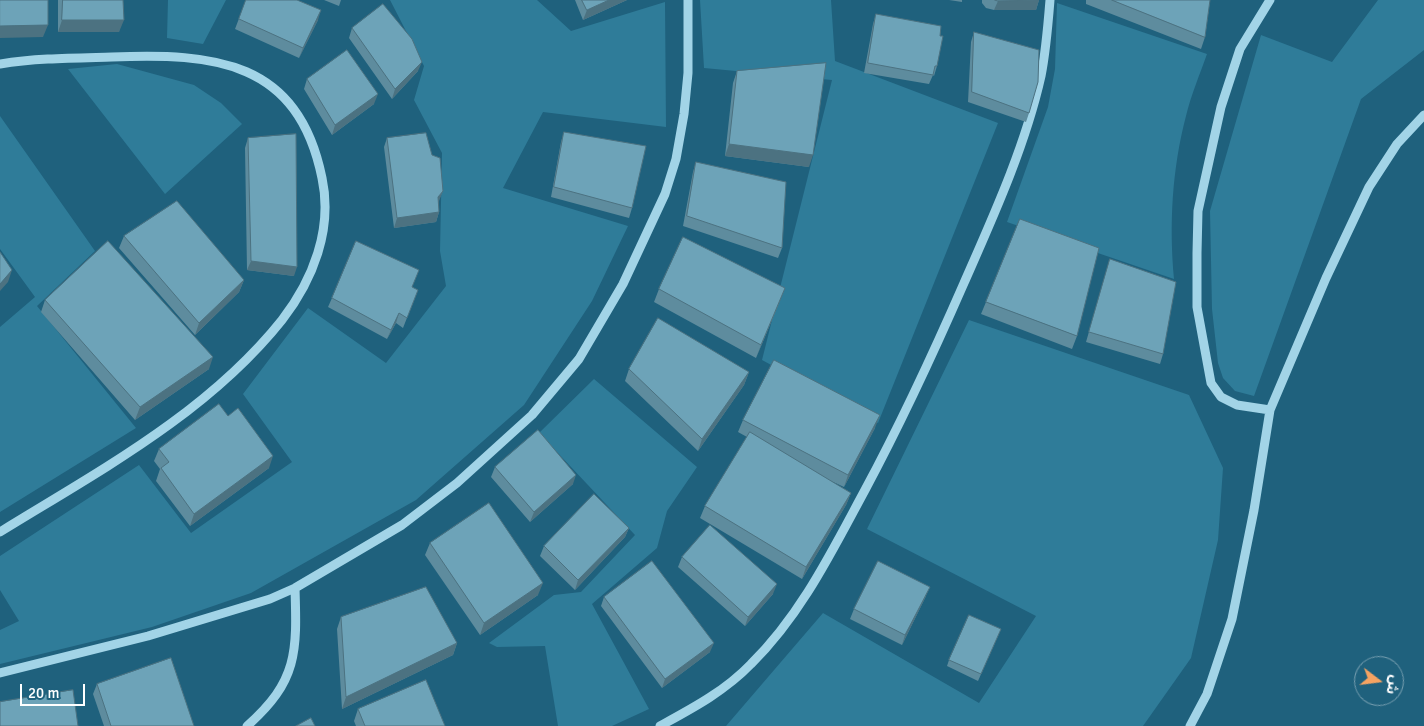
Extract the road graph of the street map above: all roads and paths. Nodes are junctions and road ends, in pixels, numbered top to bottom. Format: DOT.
graph roads {
  1 [pos="688,0"];
  2 [pos="1050,0"];
  3 [pos="1270,0"];
  4 [pos="0,64"];
  5 [pos="1424,115"];
  6 [pos="1270,410"];
  7 [pos="0,532"];
  8 [pos="295,588"];
  9 [pos="0,673"];
  10 [pos="247,726"];
  11 [pos="660,726"];
  12 [pos="1190,726"];
  1 -- 8 [label="street"];
  2 -- 11 [label="street"];
  3 -- 6 [label="street"];
  4 -- 7 [label="street"];
  5 -- 6 [label="street"];
  6 -- 12 [label="street"];
  8 -- 9 [label="street"];
  8 -- 10 [label="street"];
}
